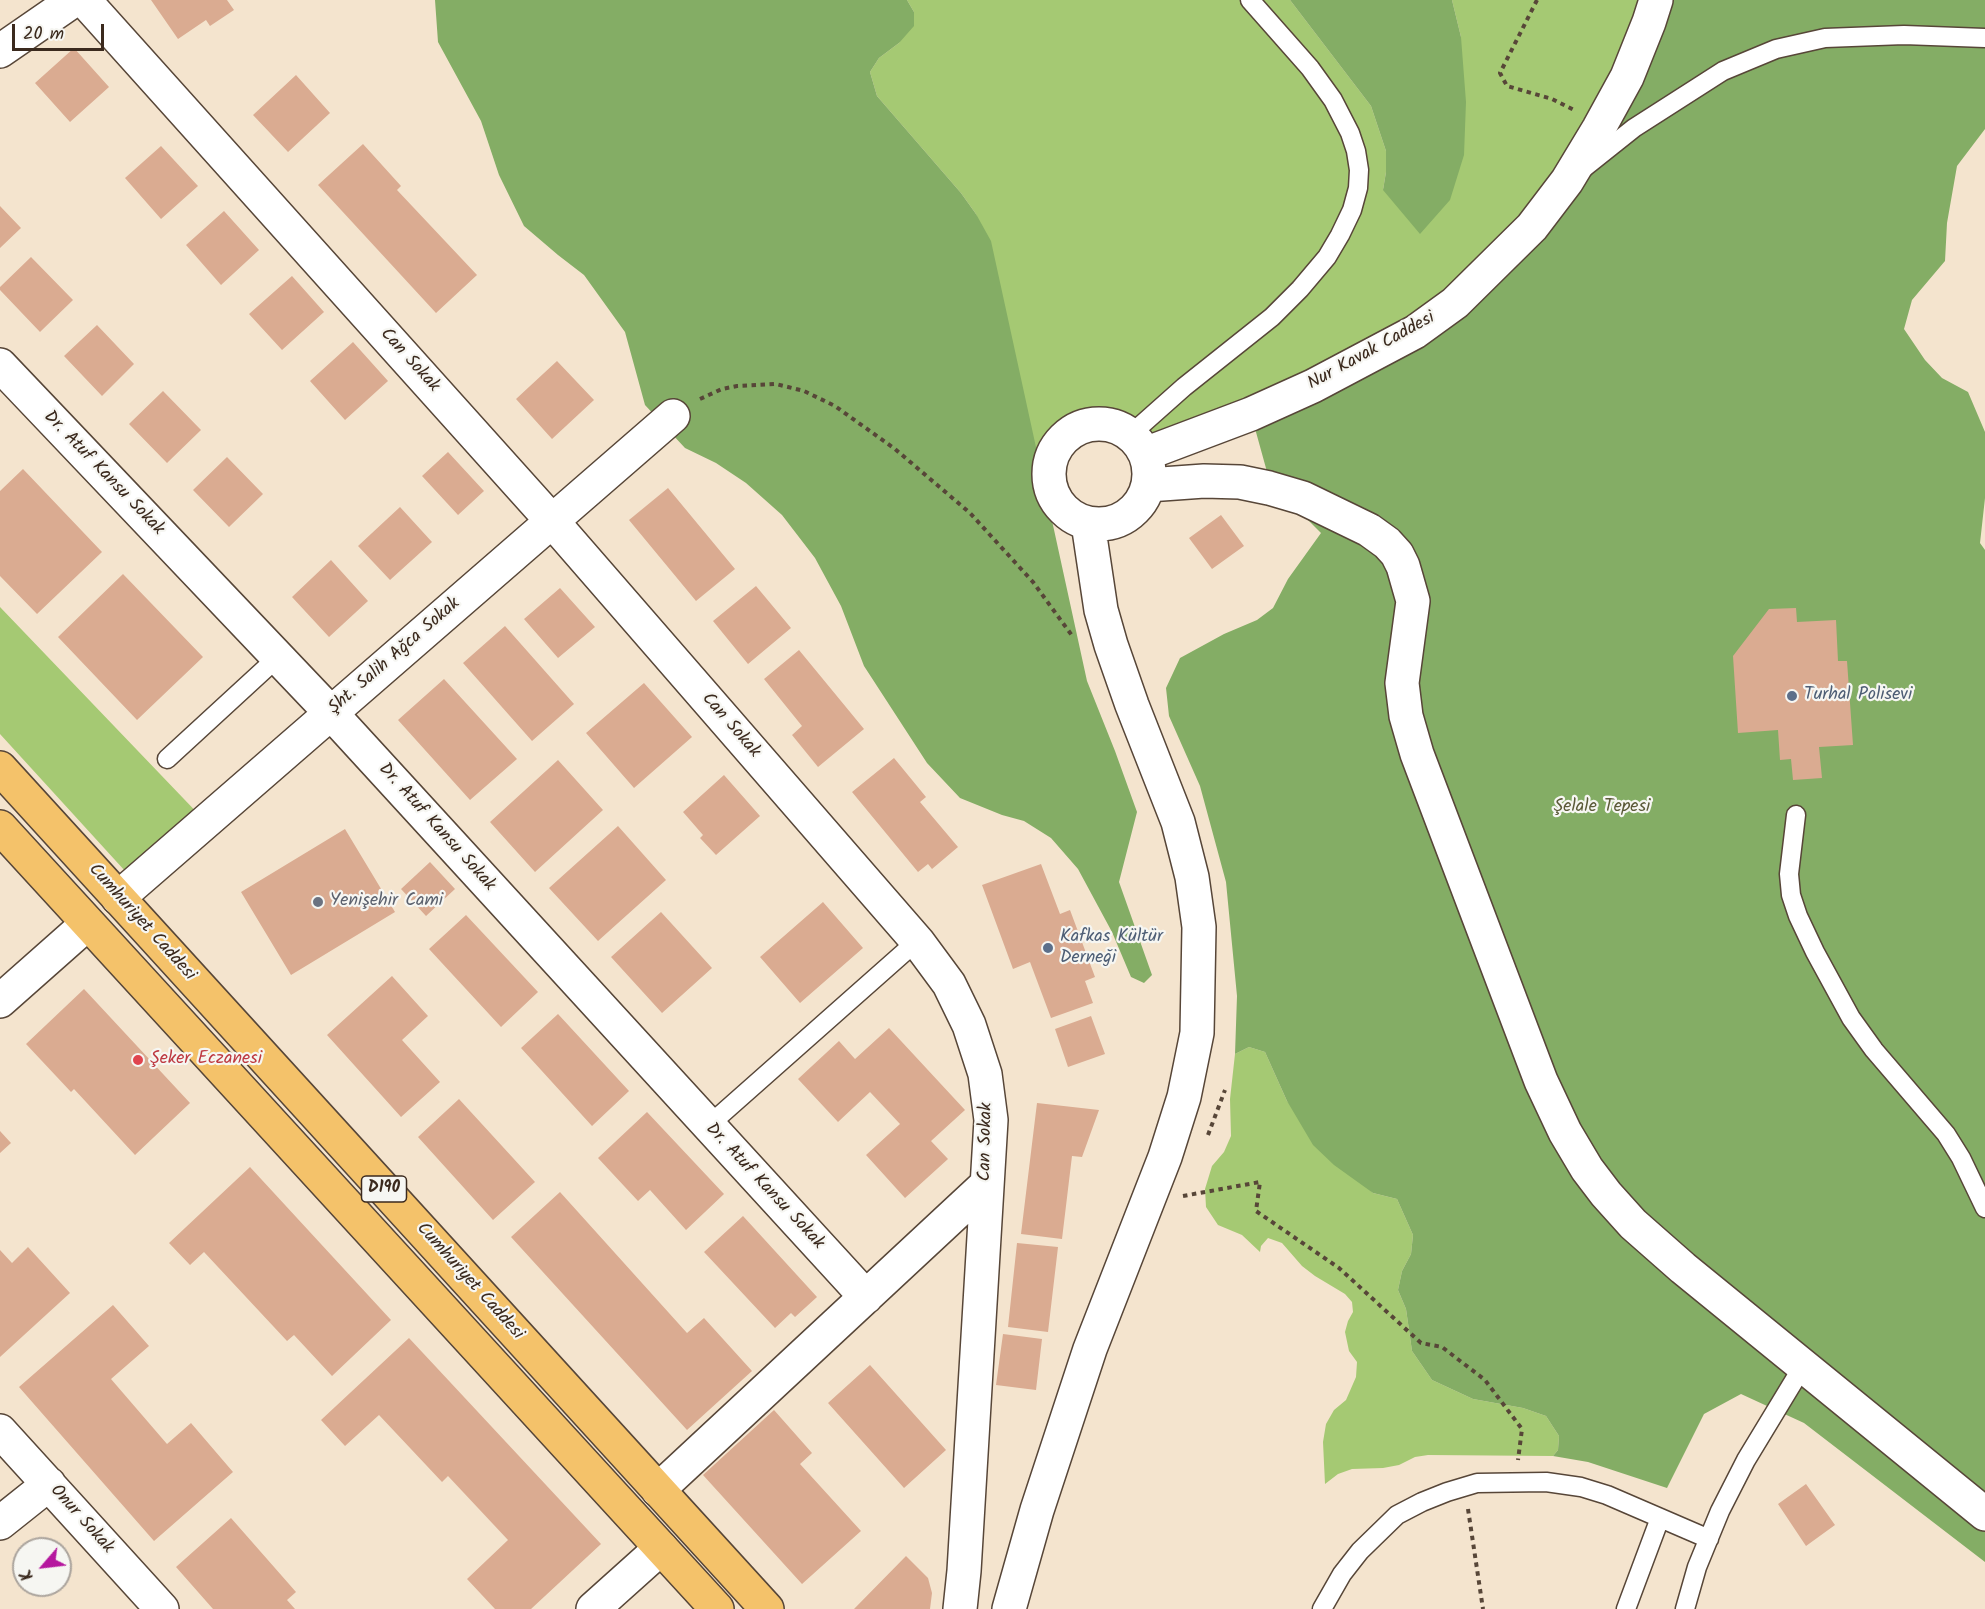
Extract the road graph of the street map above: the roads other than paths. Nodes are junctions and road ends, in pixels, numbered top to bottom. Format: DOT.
graph roads {
  1 [pos="74,0"];
  2 [pos="84,0"];
  3 [pos="1250,0"];
  4 [pos="1656,0"];
  5 [pos="1985,38"];
  6 [pos="0,51"];
  7 [pos="1566,181"];
  8 [pos="0,365"];
  9 [pos="673,416"];
  10 [pos="1141,458"];
  11 [pos="552,521"];
  12 [pos="1088,523"];
  13 [pos="278,657"];
  14 [pos="330,712"];
  15 [pos="167,759"];
  16 [pos="0,768"];
  17 [pos="1796,815"];
  18 [pos="0,827"];
  19 [pos="118,898"];
  20 [pos="87,924"];
  21 [pos="916,941"];
  22 [pos="0,1001"];
  23 [pos="708,1126"];
  24 [pos="987,1184"];
  25 [pos="1985,1208"];
  26 [pos="866,1297"];
  27 [pos="1803,1366"];
  28 [pos="0,1431"];
  29 [pos="49,1484"];
  30 [pos="658,1490"];
  31 [pos="1985,1514"];
  32 [pos="1660,1518"];
  33 [pos="0,1523"];
  34 [pos="1709,1539"];
  35 [pos="661,1548"];
  36 [pos="162,1609"];
  37 [pos="593,1609"];
  38 [pos="717,1609"];
  39 [pos="767,1609"];
  40 [pos="960,1609"];
  41 [pos="1009,1609"];
  42 [pos="1322,1609"];
  43 [pos="1626,1609"];
  44 [pos="1686,1609"];
  1 -- 6 [label="street"];
  2 -- 11 [label="street, Can Sokak"];
  3 -- 10 [label="lane"];
  4 -- 7 [label="street, Nur Kavak Caddesi"];
  5 -- 7 [label="lane"];
  7 -- 10 [label="street, Nur Kavak Caddesi"];
  8 -- 13 [label="street, Dr. Atuf Kansu Sokak"];
  9 -- 11 [label="street, Şht. Salih Ağca Sokak"];
  10 -- 12 [label="street"];
  10 -- 12 [label="street"];
  10 -- 27 [label="street"];
  11 -- 14 [label="street, Şht. Salih Ağca Sokak"];
  11 -- 21 [label="street, Can Sokak"];
  12 -- 41 [label="street"];
  13 -- 14 [label="street, Dr. Atuf Kansu Sokak"];
  13 -- 15 [label="lane"];
  14 -- 19 [label="street, Şht. Salih Ağca Sokak"];
  14 -- 23 [label="street, Dr. Atuf Kansu Sokak"];
  16 -- 19 [label="highway, Cumhuriyet Caddesi / D190"];
  17 -- 25 [label="lane"];
  18 -- 20 [label="highway, Cumhuriyet Caddesi / D190"];
  19 -- 30 [label="highway, Cumhuriyet Caddesi / D190"];
  20 -- 22 [label="street"];
  20 -- 35 [label="highway, Cumhuriyet Caddesi / D190"];
  21 -- 23 [label="lane"];
  21 -- 24 [label="street, Can Sokak"];
  23 -- 26 [label="street, Dr. Atuf Kansu Sokak"];
  24 -- 26 [label="street"];
  24 -- 40 [label="street, Can Sokak"];
  26 -- 30 [label="street"];
  27 -- 31 [label="street"];
  27 -- 34 [label="lane"];
  28 -- 29 [label="street, Onur Sokak"];
  29 -- 33 [label="street"];
  29 -- 36 [label="street, Onur Sokak"];
  30 -- 39 [label="highway, Cumhuriyet Caddesi / D190"];
  32 -- 34 [label="lane"];
  32 -- 42 [label="lane"];
  32 -- 43 [label="lane"];
  34 -- 44 [label="lane"];
  35 -- 37 [label="street"];
  35 -- 38 [label="highway, Cumhuriyet Caddesi / D190"];
}
